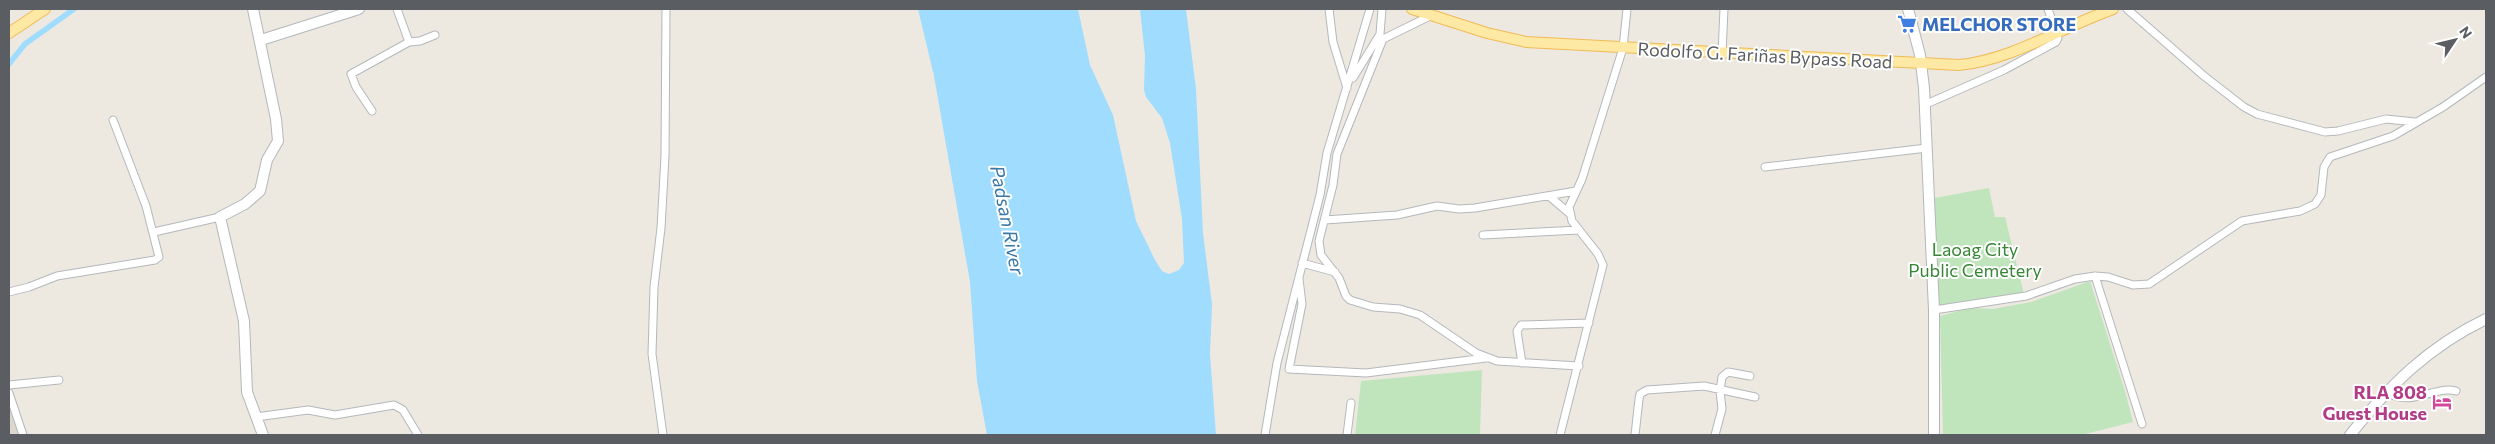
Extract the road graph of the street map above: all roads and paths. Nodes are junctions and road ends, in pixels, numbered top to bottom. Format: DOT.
graph roads {
  1 [pos="46,9"];
  2 [pos="253,9"];
  3 [pos="359,9"];
  4 [pos="398,9"];
  5 [pos="666,9"];
  6 [pos="1328,9"];
  7 [pos="1370,9"];
  8 [pos="1382,9"];
  9 [pos="1412,9"];
  10 [pos="1627,9"];
  11 [pos="1724,9"];
  12 [pos="1908,9"];
  13 [pos="2048,9"];
  14 [pos="2113,9"];
  15 [pos="2127,9"];
  16 [pos="1430,16"];
  17 [pos="2055,32"];
  18 [pos="9,33"];
  19 [pos="435,35"];
  20 [pos="1383,39"];
  21 [pos="261,40"];
  22 [pos="409,42"];
  23 [pos="1376,43"];
  24 [pos="1623,48"];
  25 [pos="1722,53"];
  26 [pos="1921,64"];
  27 [pos="2486,76"];
  28 [pos="1347,89"];
  29 [pos="1924,105"];
  30 [pos="372,111"];
  31 [pos="113,120"];
  32 [pos="2415,122"];
  33 [pos="1927,148"];
  34 [pos="1765,167"];
  35 [pos="1576,191"];
  36 [pos="1549,196"];
  37 [pos="1569,213"];
  38 [pos="220,217"];
  39 [pos="1325,220"];
  40 [pos="1579,230"];
  41 [pos="154,232"];
  42 [pos="1482,235"];
  43 [pos="1302,263"];
  44 [pos="1336,273"];
  45 [pos="2095,276"];
  46 [pos="1298,279"];
  47 [pos="9,292"];
  48 [pos="1934,310"];
  49 [pos="2486,318"];
  50 [pos="1589,323"];
  51 [pos="1486,358"];
  52 [pos="1522,363"];
  53 [pos="1579,366"];
  54 [pos="1750,376"];
  55 [pos="59,380"];
  56 [pos="9,385"];
  57 [pos="1720,391"];
  58 [pos="2456,391"];
  59 [pos="2386,392"];
  60 [pos="9,393"];
  61 [pos="1755,397"];
  62 [pos="1351,403"];
  63 [pos="256,418"];
  64 [pos="2142,424"];
  65 [pos="23,435"];
  66 [pos="264,435"];
  67 [pos="418,435"];
  68 [pos="663,435"];
  69 [pos="1265,435"];
  70 [pos="1347,435"];
  71 [pos="1560,435"];
  72 [pos="1635,435"];
  73 [pos="1715,435"];
  74 [pos="1934,435"];
  75 [pos="2350,435"];
  1 -- 18 [label="main road"];
  2 -- 21 [label="street"];
  3 -- 21 [label="street"];
  4 -- 22 [label="street"];
  5 -- 68 [label="street"];
  6 -- 28 [label="street"];
  7 -- 28 [label="street"];
  8 -- 23 [label="street"];
  9 -- 16 [label="main road, Rodolfo G. Fariñas Bypass Road"];
  10 -- 24 [label="street"];
  11 -- 25 [label="street"];
  12 -- 26 [label="street"];
  13 -- 17 [label="street"];
  14 -- 17 [label="main road, Rodolfo G. Fariñas Bypass Road"];
  15 -- 32 [label="street"];
  16 -- 20 [label="street"];
  16 -- 24 [label="main road, Rodolfo G. Fariñas Bypass Road"];
  17 -- 26 [label="main road, Rodolfo G. Fariñas Bypass Road"];
  17 -- 29 [label="street"];
  19 -- 22 [label="street"];
  20 -- 23 [label="street"];
  20 -- 39 [label="street"];
  21 -- 38 [label="street"];
  22 -- 30 [label="street"];
  23 -- 28 [label="street"];
  24 -- 25 [label="main road, Rodolfo G. Fariñas Bypass Road"];
  24 -- 35 [label="street"];
  25 -- 26 [label="main road, Rodolfo G. Fariñas Bypass Road"];
  26 -- 29 [label="street"];
  27 -- 32 [label="street"];
  28 -- 43 [label="street"];
  29 -- 33 [label="street"];
  31 -- 41 [label="street"];
  32 -- 45 [label="street"];
  33 -- 34 [label="street"];
  33 -- 48 [label="street"];
  35 -- 36 [label="street"];
  35 -- 37 [label="street"];
  36 -- 37 [label="street"];
  36 -- 39 [label="street"];
  37 -- 40 [label="street"];
  38 -- 41 [label="street"];
  38 -- 63 [label="street"];
  39 -- 44 [label="street"];
  40 -- 42 [label="street"];
  40 -- 50 [label="street"];
  41 -- 47 [label="street"];
  43 -- 44 [label="street"];
  43 -- 46 [label="street"];
  44 -- 51 [label="street"];
  45 -- 48 [label="street"];
  45 -- 64 [label="street"];
  46 -- 51 [label="street"];
  46 -- 69 [label="street"];
  48 -- 74 [label="street"];
  49 -- 59 [label="street"];
  50 -- 52 [label="street"];
  50 -- 53 [label="street"];
  51 -- 52 [label="street"];
  52 -- 53 [label="street"];
  53 -- 71 [label="street"];
  54 -- 57 [label="street"];
  55 -- 56 [label="street"];
  57 -- 61 [label="street"];
  57 -- 72 [label="street"];
  57 -- 73 [label="street"];
  58 -- 59 [label="street"];
  59 -- 75 [label="street"];
  60 -- 65 [label="street"];
  62 -- 70 [label="street"];
  63 -- 66 [label="street"];
  63 -- 67 [label="street"];
}
